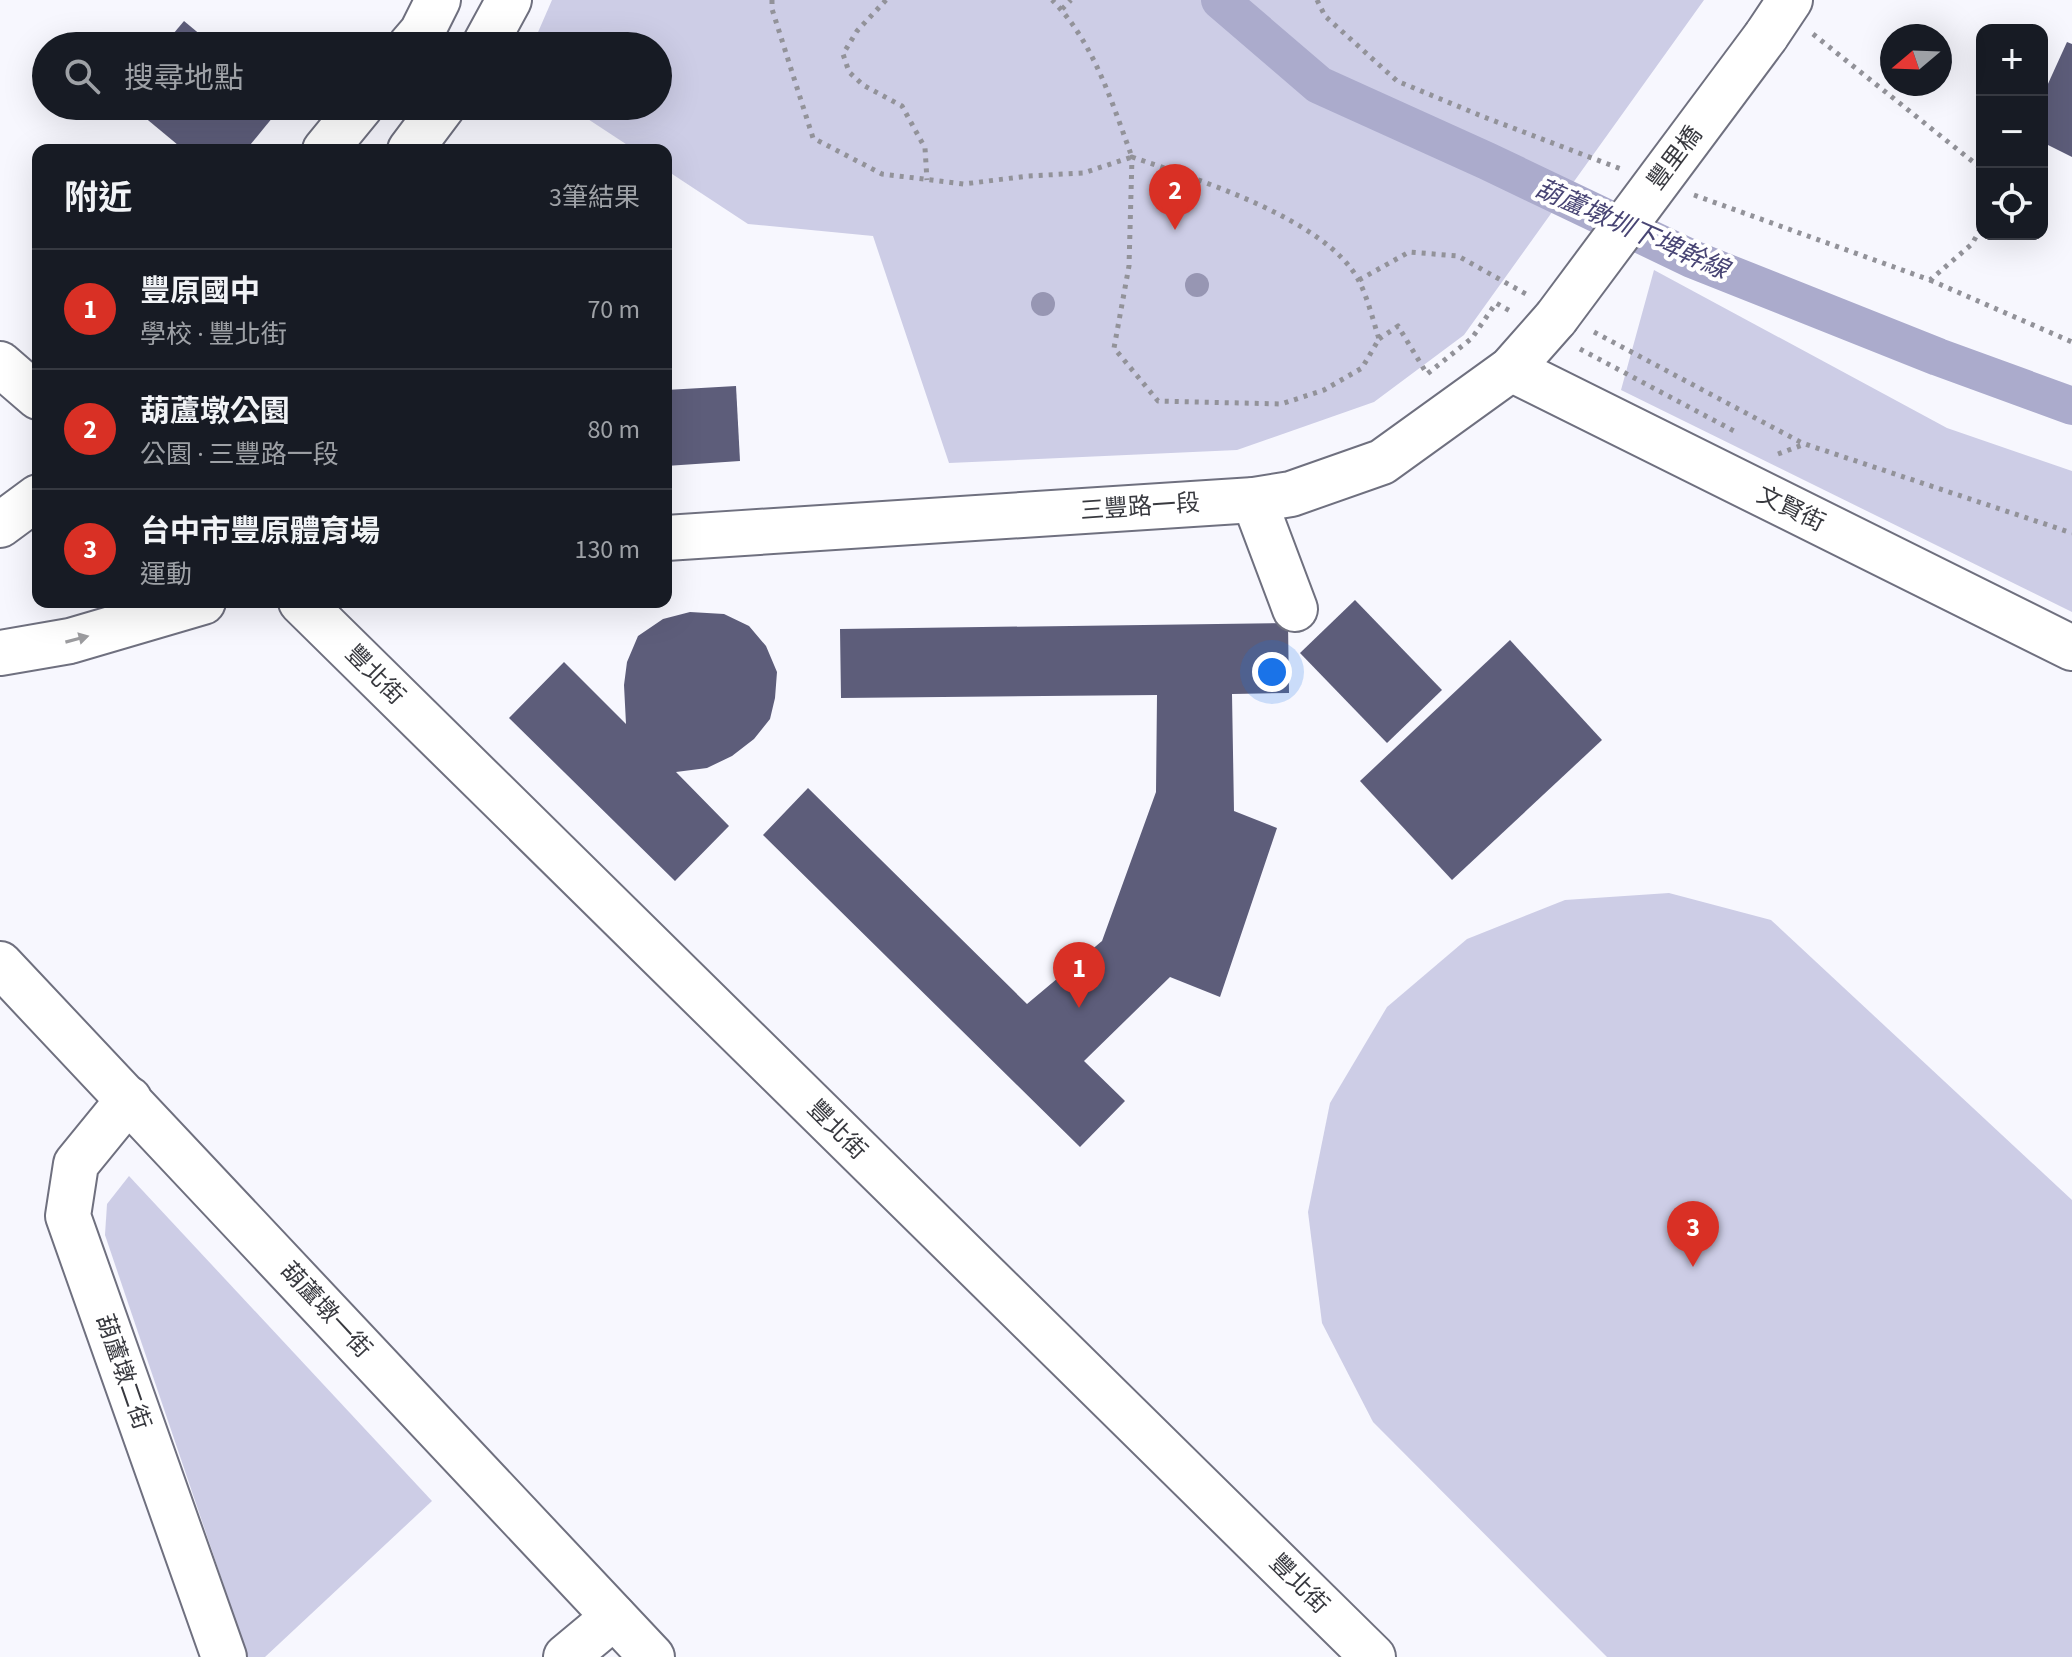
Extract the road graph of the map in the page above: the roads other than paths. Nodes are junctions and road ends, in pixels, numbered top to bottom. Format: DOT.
graph roads {
  1 [pos="509,0"];
  2 [pos="1780,15"];
  3 [pos="492,32"];
  4 [pos="350,120"];
  5 [pos="432,120"];
  6 [pos="330,144"];
  7 [pos="414,144"];
  8 [pos="1552,328"];
  9 [pos="0,364"];
  10 [pos="1511,369"];
  11 [pos="32,392"];
  12 [pos="1254,500"];
  13 [pos="32,501"];
  14 [pos="0,525"];
  15 [pos="672,538"];
  16 [pos="183,608"];
  17 [pos="307,608"];
  18 [pos="1295,609"];
  19 [pos="2072,648"];
  20 [pos="0,653"];
  21 [pos="0,964"];
  22 [pos="129,1099"];
  23 [pos="614,1617"];
  24 [pos="224,1657"];
  25 [pos="566,1657"];
  26 [pos="652,1657"];
  27 [pos="1373,1657"];
  1 -- 3 [label="street"];
  2 -- 8 [label="street, 豐里橋, bridge"];
  4 -- 6 [label="street"];
  5 -- 7 [label="street"];
  8 -- 10 [label="street, 三豐路一段"];
  9 -- 11 [label="street"];
  10 -- 12 [label="street, 三豐路一段"];
  10 -- 19 [label="street, 文賢街"];
  12 -- 15 [label="street, 三豐路一段"];
  12 -- 18 [label="street"];
  13 -- 14 [label="street"];
  20 -- 16 [label="street, one-way"];
  17 -- 27 [label="street, 豐北街"];
  21 -- 22 [label="street, 葫蘆墩一街"];
  22 -- 23 [label="street, 葫蘆墩一街"];
  22 -- 24 [label="street, 葫蘆墩二街"];
  23 -- 25 [label="street"];
  23 -- 26 [label="street, 葫蘆墩一街"];
}
